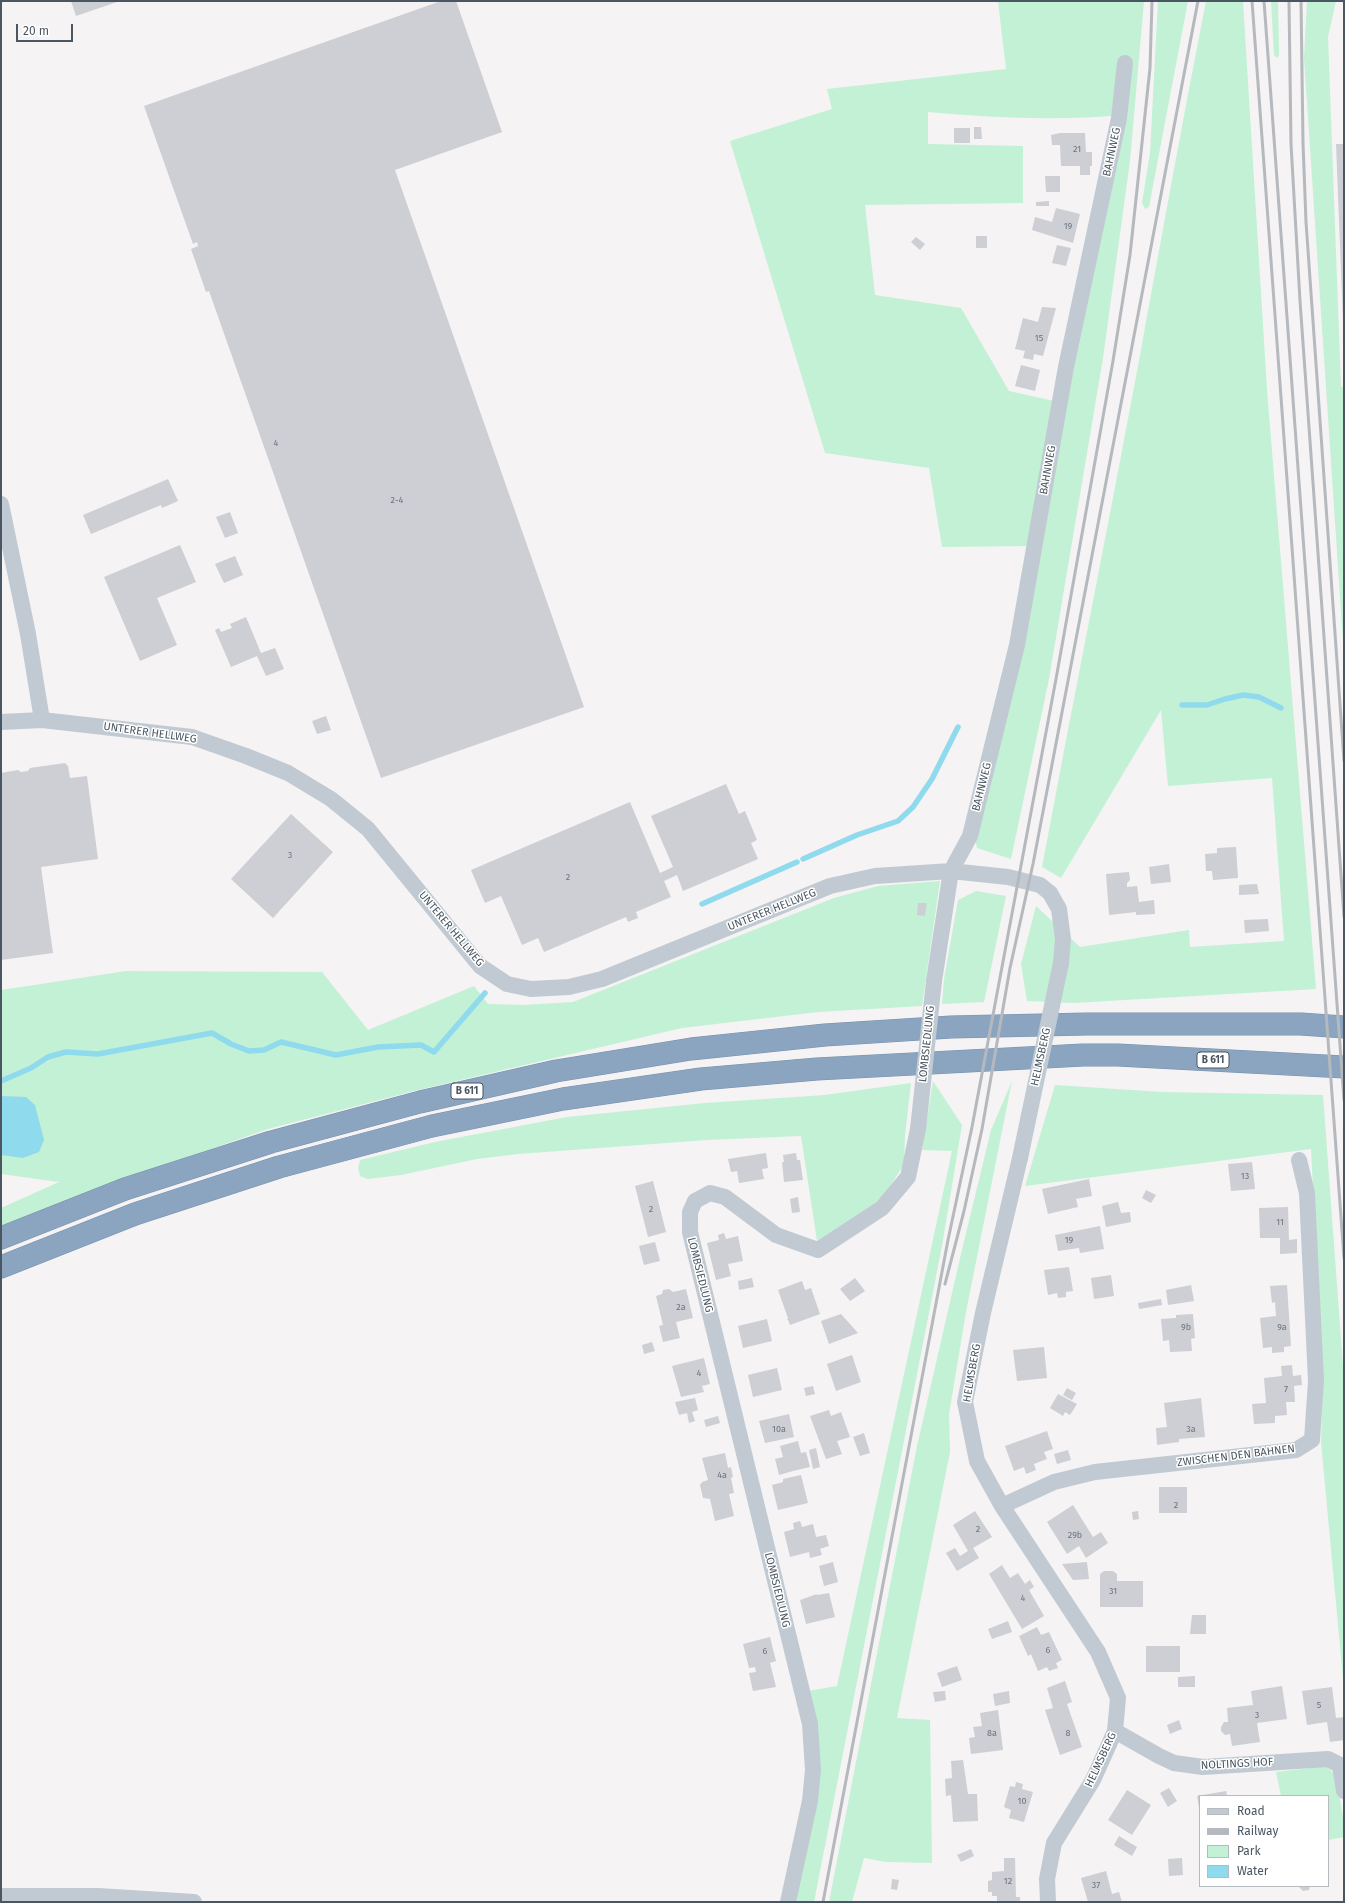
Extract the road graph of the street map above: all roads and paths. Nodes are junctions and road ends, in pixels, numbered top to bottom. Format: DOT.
graph roads {
  1 [pos="1125,62"];
  2 [pos="1,504"];
  3 [pos="42,720"];
  4 [pos="1,722"];
  5 [pos="951,871"];
  6 [pos="1008,876"];
  7 [pos="1344,1027"];
  8 [pos="1344,1067"];
  9 [pos="1299,1160"];
  10 [pos="1,1238"];
  11 [pos="1,1267"];
  12 [pos="1002,1506"];
  13 [pos="1115,1731"];
  14 [pos="1344,1791"];
  15 [pos="1,1896"];
  16 [pos="194,1902"];
  17 [pos="788,1902"];
  18 [pos="1048,1902"];
  1 -- 5 [label="street, BAHNWEG"];
  2 -- 3 [label="street"];
  3 -- 4 [label="street, UNTERER HELLWEG"];
  3 -- 5 [label="street, UNTERER HELLWEG"];
  5 -- 6 [label="street, UNTERER HELLWEG"];
  5 -- 17 [label="street, LOMBSIEDLUNG, bridge"];
  6 -- 12 [label="street, HELMSBERG, bridge"];
  7 -- 10 [label="highway, B 611"];
  8 -- 11 [label="highway, B 611"];
  9 -- 12 [label="street, ZWISCHEN DEN BAHNEN"];
  12 -- 13 [label="street, HELMSBERG"];
  13 -- 14 [label="street, NOLTINGS HOF"];
  13 -- 18 [label="street, HELMSBERG"];
  15 -- 16 [label="street"];
}
